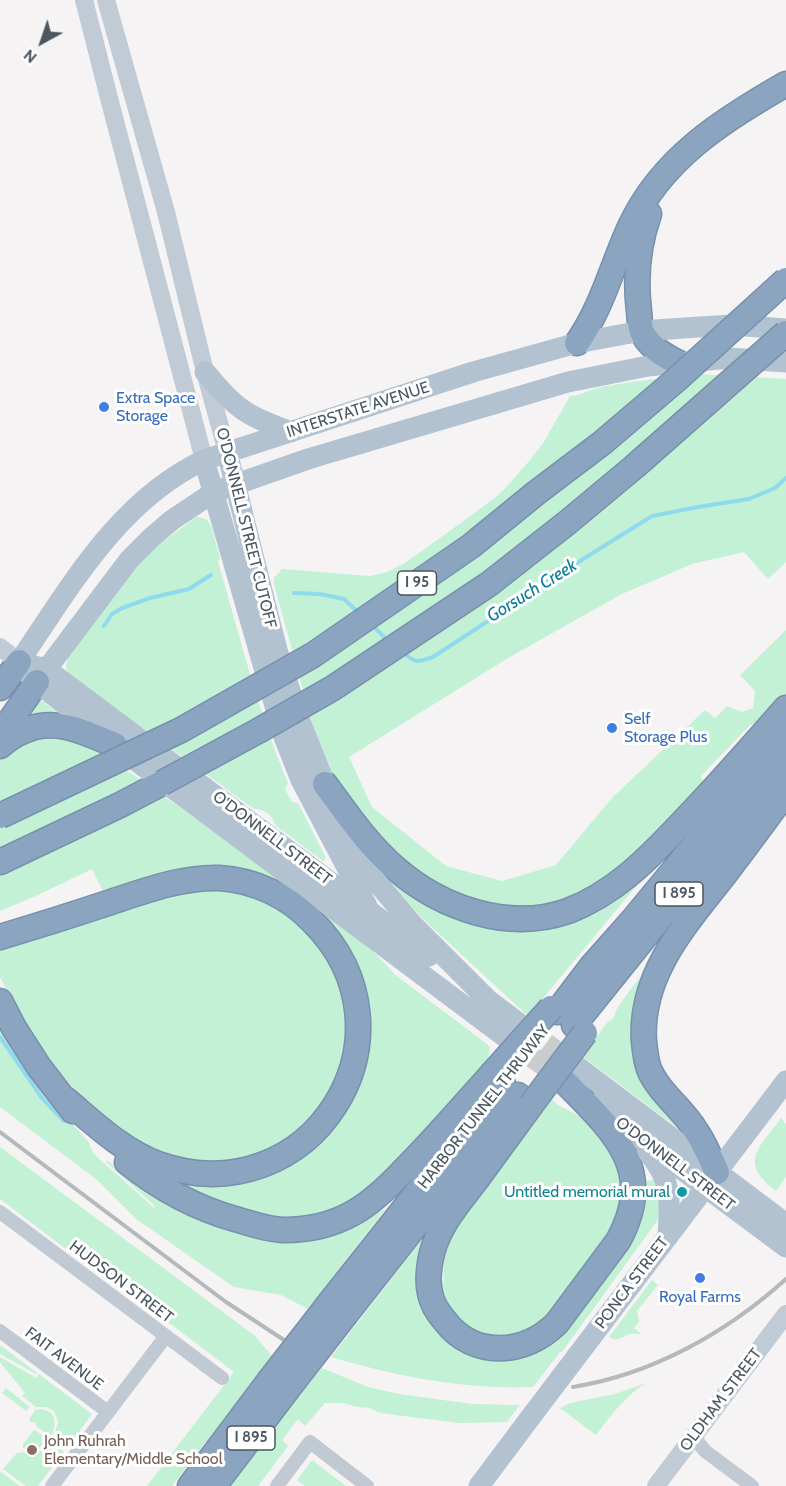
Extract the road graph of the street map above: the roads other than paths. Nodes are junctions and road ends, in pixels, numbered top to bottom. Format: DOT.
graph roads {
  1 [pos="84,0"];
  2 [pos="106,0"];
  3 [pos="786,84"];
  4 [pos="666,173"];
  5 [pos="786,280"];
  6 [pos="641,331"];
  7 [pos="786,331"];
  8 [pos="577,343"];
  9 [pos="786,362"];
  10 [pos="679,363"];
  11 [pos="206,372"];
  12 [pos="291,432"];
  13 [pos="228,452"];
  14 [pos="204,460"];
  15 [pos="236,484"];
  16 [pos="214,492"];
  17 [pos="0,647"];
  18 [pos="19,662"];
  19 [pos="41,675"];
  20 [pos="0,688"];
  21 [pos="786,708"];
  22 [pos="786,734"];
  23 [pos="0,735"];
  24 [pos="115,745"];
  25 [pos="0,746"];
  26 [pos="786,765"];
  27 [pos="325,784"];
  28 [pos="786,792"];
  29 [pos="0,816"];
  30 [pos="0,861"];
  31 [pos="371,913"];
  32 [pos="0,937"];
  33 [pos="393,953"];
  34 [pos="0,1000"];
  35 [pos="492,1003"];
  36 [pos="567,1019"];
  37 [pos="568,1076"];
  38 [pos="786,1081"];
  39 [pos="511,1090"];
  40 [pos="65,1100"];
  41 [pos="628,1129"];
  42 [pos="712,1179"];
  43 [pos="0,1212"];
  44 [pos="786,1224"];
  45 [pos="668,1237"];
  46 [pos="786,1247"];
  47 [pos="786,1314"];
  48 [pos="0,1331"];
  49 [pos="166,1336"];
  50 [pos="222,1378"];
  51 [pos="278,1386"];
  52 [pos="108,1412"];
  53 [pos="694,1437"];
  54 [pos="52,1486"];
  55 [pos="190,1486"];
  56 [pos="214,1486"];
  57 [pos="277,1486"];
  58 [pos="368,1486"];
  59 [pos="479,1486"];
  60 [pos="656,1486"];
  61 [pos="752,1486"];
  1 -- 14 [label="main road, O'DONNELL STREET CUTOFF"];
  2 -- 11 [label="main road, O'DONNELL STREET CUTOFF"];
  3 -- 4 [label="highway"];
  4 -- 6 [label="highway"];
  4 -- 8 [label="highway"];
  5 -- 29 [label="highway, I 95, bridge"];
  6 -- 7 [label="main road, INTERSTATE AVENUE"];
  6 -- 8 [label="main road, INTERSTATE AVENUE"];
  6 -- 10 [label="highway"];
  7 -- 30 [label="highway, I 95, bridge"];
  8 -- 12 [label="main road, INTERSTATE AVENUE"];
  9 -- 10 [label="main road, INTERSTATE AVENUE"];
  10 -- 15 [label="main road, INTERSTATE AVENUE"];
  11 -- 12 [label="main road"];
  11 -- 13 [label="main road, O'DONNELL STREET CUTOFF"];
  12 -- 13 [label="main road, INTERSTATE AVENUE"];
  13 -- 14 [label="main road, INTERSTATE AVENUE"];
  13 -- 15 [label="main road, O'DONNELL STREET CUTOFF"];
  14 -- 16 [label="main road, O'DONNELL STREET CUTOFF"];
  14 -- 18 [label="main road, INTERSTATE AVENUE"];
  15 -- 16 [label="main road, INTERSTATE AVENUE"];
  15 -- 27 [label="main road, O'DONNELL STREET CUTOFF"];
  16 -- 19 [label="main road, INTERSTATE AVENUE"];
  16 -- 31 [label="main road, O'DONNELL STREET CUTOFF"];
  17 -- 18 [label="main road, O'DONNELL STREET"];
  18 -- 19 [label="main road, O'DONNELL STREET"];
  18 -- 20 [label="highway"];
  19 -- 23 [label="highway"];
  19 -- 24 [label="main road, O'DONNELL STREET"];
  19 -- 31 [label="main road, O'DONNELL STREET"];
  21 -- 27 [label="highway"];
  22 -- 36 [label="highway, I 895"];
  24 -- 25 [label="highway"];
  24 -- 33 [label="main road, O'DONNELL STREET"];
  26 -- 36 [label="highway, I 895"];
  27 -- 35 [label="main road, O'DONNELL STREET CUTOFF"];
  28 -- 42 [label="highway"];
  31 -- 33 [label="main road, O'DONNELL STREET CUTOFF"];
  31 -- 35 [label="main road, O'DONNELL STREET"];
  32 -- 40 [label="highway"];
  33 -- 35 [label="main road, O'DONNELL STREET"];
  34 -- 40 [label="highway"];
  36 -- 39 [label="highway, bridge"];
  36 -- 39 [label="highway, bridge"];
  37 -- 39 [label="highway"];
  37 -- 41 [label="main road, O'DONNELL STREET"];
  37 -- 42 [label="main road, O'DONNELL STREET"];
  38 -- 42 [label="main road, PONCA STREET"];
  39 -- 40 [label="highway"];
  39 -- 51 [label="highway, HARBOR TUNNEL THRUWAY / I 895, bridge"];
  41 -- 42 [label="main road, O'DONNELL STREET"];
  41 -- 45 [label="main road"];
  42 -- 44 [label="main road, O'DONNELL STREET"];
  42 -- 45 [label="main road, PONCA STREET"];
  42 -- 46 [label="main road, O'DONNELL STREET"];
  43 -- 49 [label="street, HUDSON STREET"];
  45 -- 59 [label="main road, PONCA STREET, bridge"];
  47 -- 53 [label="main road, OLDHAM STREET"];
  48 -- 52 [label="street, FAIT AVENUE"];
  49 -- 50 [label="street, HUDSON STREET"];
  49 -- 52 [label="street"];
  51 -- 55 [label="highway, HARBOR TUNNEL THRUWAY / I 895"];
  51 -- 56 [label="highway, HARBOR TUNNEL THRUWAY / I 895"];
  52 -- 54 [label="street"];
  53 -- 60 [label="main road, OLDHAM STREET"];
  53 -- 61 [label="street"];
  57 -- 58 [label="street"];
}
